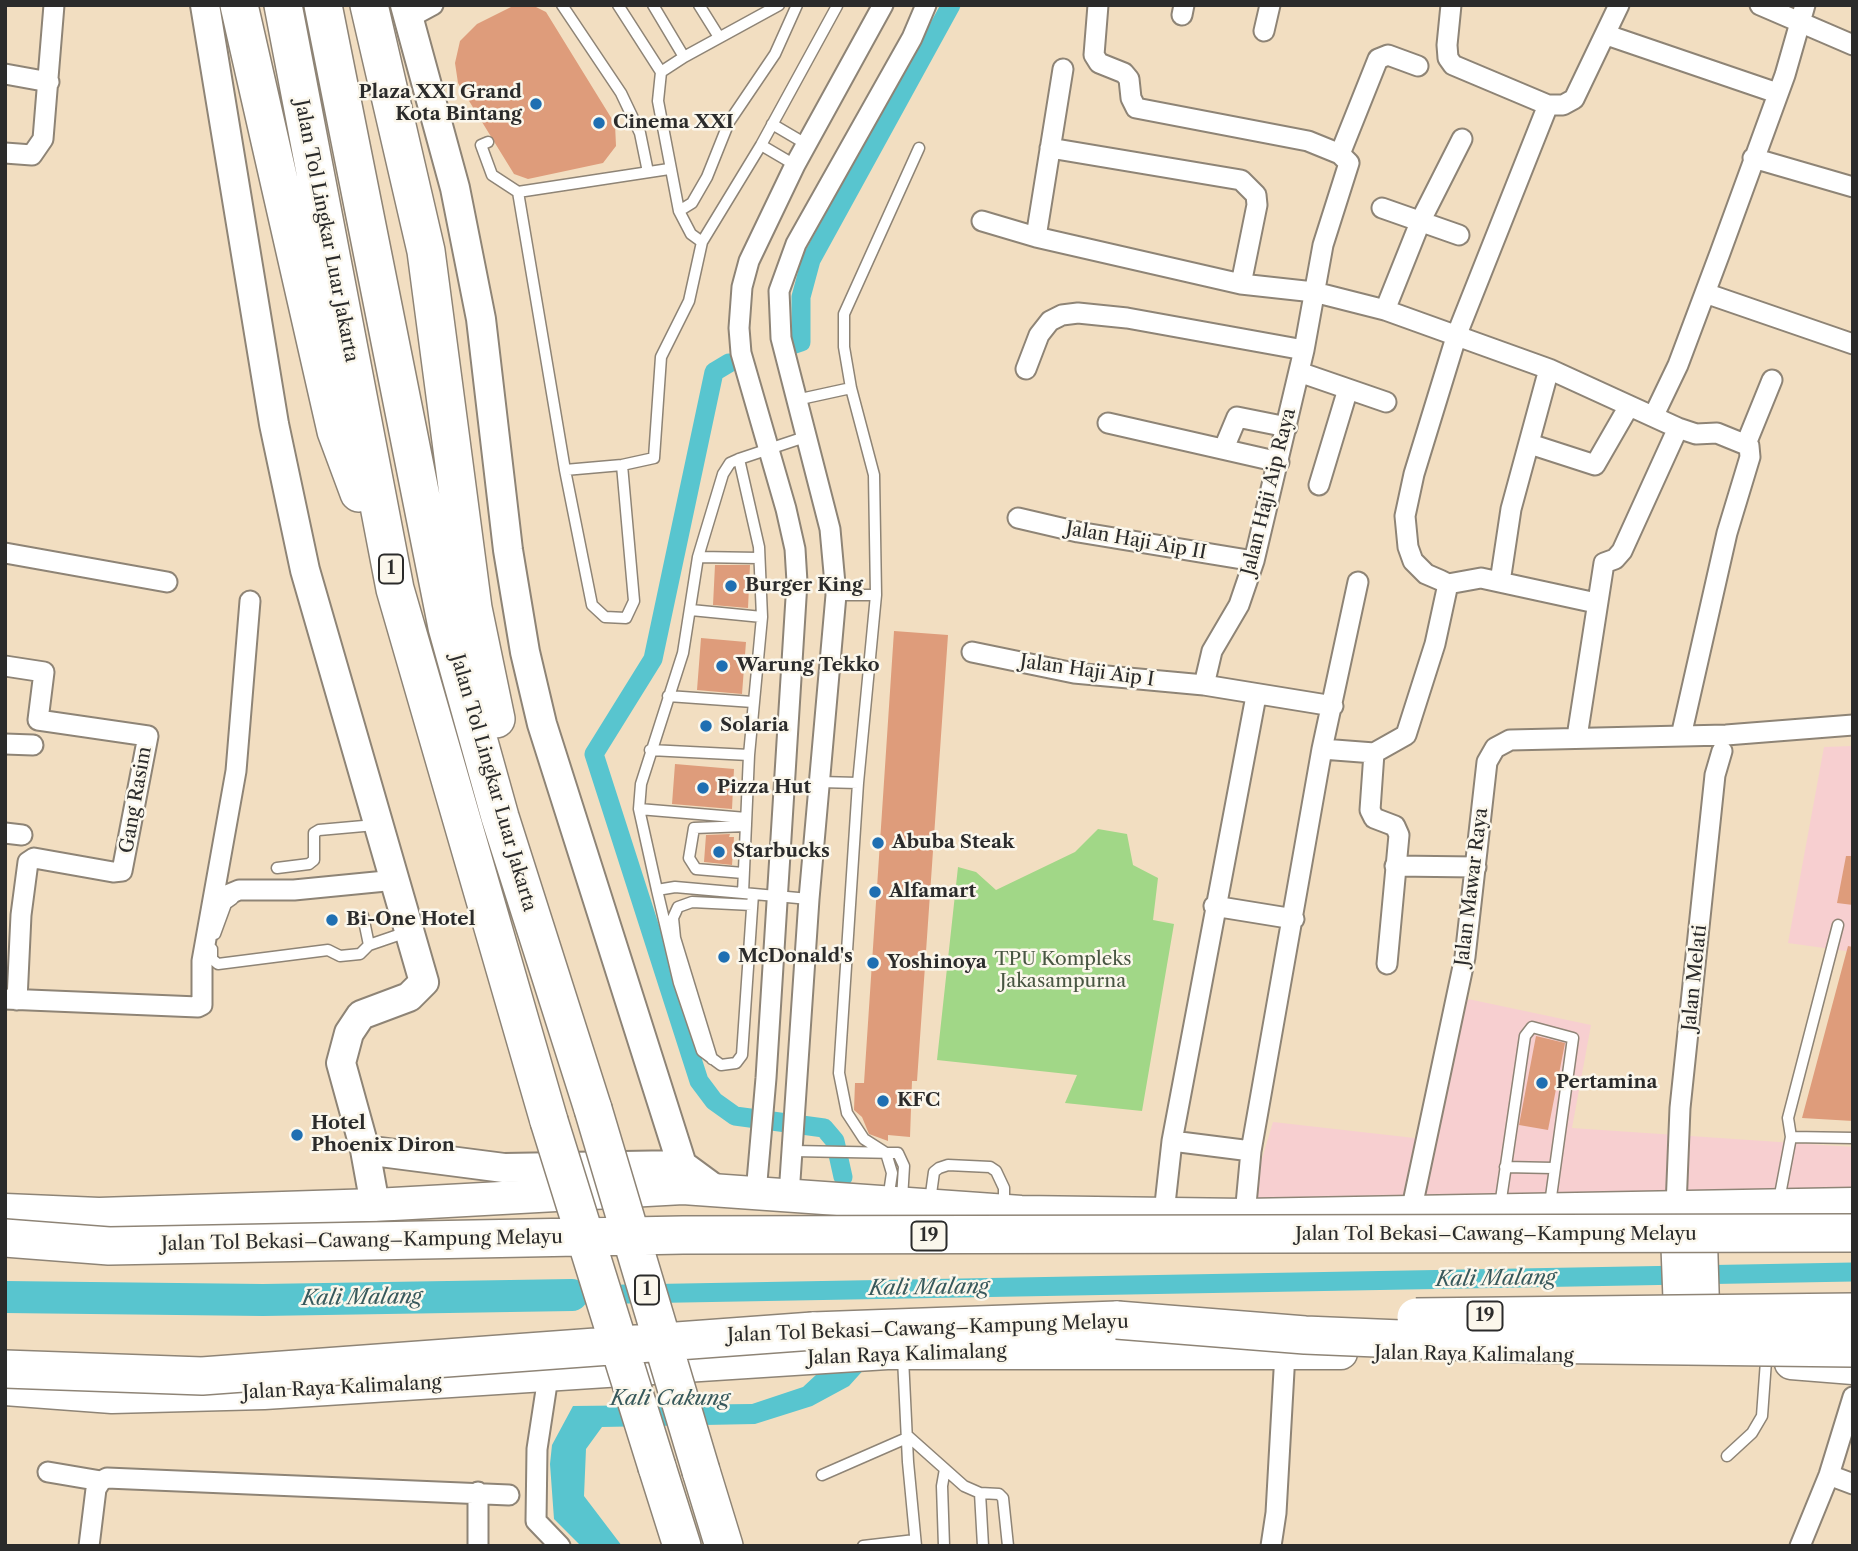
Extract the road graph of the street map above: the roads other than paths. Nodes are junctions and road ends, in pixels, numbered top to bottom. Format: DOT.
graph roads {
  1 [pos="54,5"];
  2 [pos="205,5"];
  3 [pos="239,5"];
  4 [pos="283,5"];
  5 [pos="323,5"];
  6 [pos="369,5"];
  7 [pos="562,5"];
  8 [pos="618,5"];
  9 [pos="653,5"];
  10 [pos="699,5"];
  11 [pos="779,5"];
  12 [pos="797,5"];
  13 [pos="883,5"];
  14 [pos="926,5"];
  15 [pos="1098,5"];
  16 [pos="1270,5"];
  17 [pos="1451,5"];
  18 [pos="1619,5"];
  19 [pos="1760,5"];
  20 [pos="839,6"];
  21 [pos="415,10"];
  22 [pos="1803,14"];
  23 [pos="1264,32"];
  24 [pos="1607,36"];
  25 [pos="719,37"];
  26 [pos="1853,45"];
  27 [pos="684,57"];
  28 [pos="1418,66"];
  29 [pos="1063,69"];
  30 [pos="661,72"];
  31 [pos="5,74"];
  32 [pos="49,82"];
  33 [pos="1777,93"];
  34 [pos="1548,105"];
  35 [pos="772,124"];
  36 [pos="1462,139"];
  37 [pos="488,142"];
  38 [pos="806,144"];
  39 [pos="761,145"];
  40 [pos="919,148"];
  41 [pos="1050,148"];
  42 [pos="5,153"];
  43 [pos="1340,155"];
  44 [pos="1753,158"];
  45 [pos="795,164"];
  46 [pos="669,169"];
  47 [pos="648,172"];
  48 [pos="1853,187"];
  49 [pos="518,192"];
  50 [pos="1382,208"];
  51 [pos="679,211"];
  52 [pos="1421,220"];
  53 [pos="982,221"];
  54 [pos="1459,235"];
  55 [pos="1035,237"];
  56 [pos="702,242"];
  57 [pos="1241,284"];
  58 [pos="1314,292"];
  59 [pos="1706,293"];
  60 [pos="1385,310"];
  61 [pos="1457,334"];
  62 [pos="1853,344"];
  63 [pos="1304,350"];
  64 [pos="1026,369"];
  65 [pos="1549,369"];
  66 [pos="1299,372"];
  67 [pos="1772,380"];
  68 [pos="851,388"];
  69 [pos="1348,389"];
  70 [pos="796,400"];
  71 [pos="1386,402"];
  72 [pos="1629,406"];
  73 [pos="1654,415"];
  74 [pos="1108,423"];
  75 [pos="1287,427"];
  76 [pos="1678,428"];
  77 [pos="805,437"];
  78 [pos="1530,444"];
  79 [pos="1746,444"];
  80 [pos="768,447"];
  81 [pos="1224,448"];
  82 [pos="739,459"];
  83 [pos="1279,462"];
  84 [pos="622,465"];
  85 [pos="565,470"];
  86 [pos="1319,485"];
  87 [pos="1018,518"];
  88 [pos="5,553"];
  89 [pos="698,557"];
  90 [pos="759,558"];
  91 [pos="1254,561"];
  92 [pos="167,582"];
  93 [pos="1359,582"];
  94 [pos="1500,582"];
  95 [pos="1448,584"];
  96 [pos="395,589"];
  97 [pos="836,595"];
  98 [pos="876,595"];
  99 [pos="250,601"];
  100 [pos="1596,603"];
  101 [pos="691,610"];
  102 [pos="762,617"];
  103 [pos="972,652"];
  104 [pos="5,666"];
  105 [pos="1204,685"];
  106 [pos="668,696"];
  107 [pos="1255,696"];
  108 [pos="753,702"];
  109 [pos="1333,706"];
  110 [pos="1853,725"];
  111 [pos="1681,736"];
  112 [pos="1577,737"];
  113 [pos="5,744"];
  114 [pos="33,745"];
  115 [pos="1322,749"];
  116 [pos="650,750"];
  117 [pos="1722,751"];
  118 [pos="1374,753"];
  119 [pos="749,755"];
  120 [pos="820,782"];
  121 [pos="858,783"];
  122 [pos="639,809"];
  123 [pos="746,822"];
  124 [pos="379,824"];
  125 [pos="1395,866"];
  126 [pos="1476,867"];
  127 [pos="277,868"];
  128 [pos="743,873"];
  129 [pos="397,883"];
  130 [pos="657,890"];
  131 [pos="748,893"];
  132 [pos="776,896"];
  133 [pos="809,899"];
  134 [pos="215,900"];
  135 [pos="752,905"];
  136 [pos="1214,906"];
  137 [pos="363,916"];
  138 [pos="1294,919"];
  139 [pos="1838,925"];
  140 [pos="411,931"];
  141 [pos="369,945"];
  142 [pos="1387,964"];
  143 [pos="548,967"];
  144 [pos="11,1000"];
  145 [pos="712,1060"];
  146 [pos="1791,1138"];
  147 [pos="1853,1138"];
  148 [pos="1172,1141"];
  149 [pos="365,1150"];
  150 [pos="797,1150"];
  151 [pos="1251,1152"];
  152 [pos="886,1153"];
  153 [pos="682,1165"];
  154 [pos="1505,1167"];
  155 [pos="1553,1168"];
  156 [pos="716,1190"];
  157 [pos="756,1193"];
  158 [pos="789,1195"];
  159 [pos="906,1203"];
  160 [pos="1853,1204"];
  161 [pos="375,1205"];
  162 [pos="1778,1205"];
  163 [pos="1549,1209"];
  164 [pos="5,1210"];
  165 [pos="1004,1210"];
  166 [pos="1499,1210"];
  167 [pos="1411,1212"];
  168 [pos="1164,1213"];
  169 [pos="1688,1213"];
  170 [pos="1245,1215"];
  171 [pos="1853,1233"];
  172 [pos="5,1238"];
  173 [pos="1853,1312"];
  174 [pos="1117,1320"];
  175 [pos="1693,1342"];
  176 [pos="1853,1348"];
  177 [pos="895,1353"];
  178 [pos="1285,1353"];
  179 [pos="1766,1361"];
  180 [pos="1853,1368"];
  181 [pos="5,1369"];
  182 [pos="548,1377"];
  183 [pos="5,1389"];
  184 [pos="1853,1397"];
  185 [pos="909,1437"];
  186 [pos="1727,1456"];
  187 [pos="945,1469"];
  188 [pos="48,1472"];
  189 [pos="822,1475"];
  190 [pos="1829,1475"];
  191 [pos="101,1481"];
  192 [pos="1853,1483"];
  193 [pos="478,1492"];
  194 [pos="979,1493"];
  195 [pos="509,1495"];
  196 [pos="712,1508"];
  197 [pos="916,1543"];
  198 [pos="888,1544"];
  199 [pos="89,1546"];
  200 [pos="478,1546"];
  201 [pos="561,1546"];
  202 [pos="682,1546"];
  203 [pos="724,1546"];
  204 [pos="733,1546"];
  205 [pos="863,1546"];
  206 [pos="944,1546"];
  207 [pos="984,1546"];
  208 [pos="1008,1546"];
  209 [pos="1271,1546"];
  210 [pos="1800,1546"];
  1 -- 32 [label="street"];
  2 -- 124 [label="street"];
  3 -- 96 [label="highway"];
  4 -- 96 [label="highway, Jalan Tol Lingkar Luar Jakarta / 1"];
  5 -- 143 [label="highway, Jalan Tol Lingkar Luar Jakarta / 1"];
  6 -- 143 [label="highway"];
  7 -- 47 [label="lane"];
  8 -- 30 [label="lane"];
  9 -- 27 [label="lane"];
  10 -- 25 [label="lane"];
  11 -- 25 [label="lane"];
  12 -- 51 [label="lane"];
  13 -- 38 [label="street"];
  14 -- 70 [label="street"];
  15 -- 43 [label="street"];
  16 -- 23 [label="street"];
  17 -- 34 [label="street"];
  18 -- 24 [label="street"];
  19 -- 22 [label="street"];
  20 -- 35 [label="lane"];
  21 -- 153 [label="street"];
  22 -- 26 [label="street"];
  22 -- 33 [label="street"];
  24 -- 33 [label="street"];
  24 -- 34 [label="street"];
  25 -- 27 [label="lane"];
  27 -- 30 [label="lane"];
  28 -- 43 [label="street"];
  29 -- 41 [label="street"];
  30 -- 46 [label="lane"];
  31 -- 32 [label="street"];
  32 -- 42 [label="street"];
  33 -- 44 [label="street"];
  34 -- 61 [label="street"];
  35 -- 38 [label="lane"];
  35 -- 39 [label="lane"];
  36 -- 52 [label="street"];
  37 -- 49 [label="lane"];
  38 -- 45 [label="street"];
  39 -- 45 [label="lane"];
  39 -- 56 [label="lane"];
  40 -- 68 [label="lane"];
  41 -- 55 [label="street"];
  41 -- 57 [label="street"];
  43 -- 58 [label="street, Jalan Haji Aip Raya"];
  44 -- 48 [label="street"];
  44 -- 59 [label="street"];
  45 -- 80 [label="street"];
  46 -- 47 [label="lane"];
  46 -- 51 [label="lane"];
  47 -- 49 [label="lane"];
  49 -- 85 [label="lane"];
  50 -- 52 [label="street"];
  51 -- 56 [label="lane"];
  52 -- 54 [label="street"];
  52 -- 60 [label="street"];
  53 -- 55 [label="street"];
  55 -- 57 [label="street"];
  56 -- 84 [label="lane"];
  57 -- 58 [label="street"];
  58 -- 60 [label="street"];
  58 -- 63 [label="street, Jalan Haji Aip Raya"];
  59 -- 62 [label="street"];
  59 -- 73 [label="street"];
  60 -- 61 [label="street"];
  61 -- 65 [label="street"];
  61 -- 95 [label="street"];
  63 -- 64 [label="street"];
  63 -- 66 [label="street, Jalan Haji Aip Raya"];
  65 -- 72 [label="street"];
  65 -- 78 [label="street"];
  66 -- 69 [label="street"];
  66 -- 75 [label="street, Jalan Haji Aip Raya"];
  67 -- 79 [label="street"];
  68 -- 70 [label="lane"];
  68 -- 98 [label="lane"];
  69 -- 71 [label="street"];
  69 -- 86 [label="street"];
  70 -- 77 [label="street"];
  72 -- 73 [label="street"];
  72 -- 78 [label="street"];
  73 -- 76 [label="street"];
  74 -- 81 [label="street"];
  75 -- 81 [label="street"];
  75 -- 83 [label="street, Jalan Haji Aip Raya"];
  76 -- 79 [label="street"];
  76 -- 100 [label="street"];
  77 -- 80 [label="lane"];
  77 -- 97 [label="street"];
  78 -- 94 [label="street"];
  79 -- 111 [label="street"];
  80 -- 82 [label="lane"];
  80 -- 132 [label="street"];
  81 -- 83 [label="street"];
  82 -- 89 [label="lane"];
  82 -- 90 [label="lane"];
  83 -- 91 [label="street, Jalan Haji Aip Raya"];
  84 -- 85 [label="lane"];
  84 -- 85 [label="lane"];
  87 -- 91 [label="street, Jalan Haji Aip II"];
  88 -- 92 [label="street"];
  89 -- 90 [label="lane"];
  89 -- 101 [label="lane"];
  90 -- 102 [label="lane"];
  91 -- 105 [label="street, Jalan Haji Aip Raya"];
  93 -- 109 [label="street"];
  94 -- 95 [label="street"];
  94 -- 100 [label="street"];
  95 -- 118 [label="street"];
  96 -- 202 [label="highway, Jalan Tol Lingkar Luar Jakarta / 1, bridge"];
  97 -- 98 [label="lane"];
  97 -- 120 [label="street"];
  98 -- 121 [label="lane"];
  99 -- 134 [label="street"];
  100 -- 112 [label="street"];
  101 -- 102 [label="lane"];
  101 -- 106 [label="lane"];
  102 -- 108 [label="lane"];
  103 -- 105 [label="street, Jalan Haji Aip I"];
  104 -- 144 [label="street, Gang Rasim"];
  105 -- 107 [label="street, Jalan Haji Aip I"];
  106 -- 108 [label="lane"];
  106 -- 116 [label="lane"];
  107 -- 109 [label="street, Jalan Haji Aip I"];
  107 -- 136 [label="street"];
  108 -- 119 [label="lane"];
  109 -- 115 [label="street"];
  110 -- 111 [label="street, Jalan Mawar Raya"];
  111 -- 112 [label="street, Jalan Mawar Raya"];
  112 -- 126 [label="street, Jalan Mawar Raya"];
  113 -- 114 [label="street"];
  115 -- 118 [label="street"];
  115 -- 138 [label="street"];
  116 -- 119 [label="lane"];
  116 -- 122 [label="lane"];
  117 -- 169 [label="street, Jalan Melati"];
  118 -- 125 [label="street"];
  119 -- 123 [label="lane"];
  120 -- 121 [label="lane"];
  120 -- 133 [label="street"];
  121 -- 152 [label="lane"];
  122 -- 123 [label="lane"];
  122 -- 130 [label="lane"];
  123 -- 128 [label="lane"];
  123 -- 128 [label="lane"];
  124 -- 127 [label="lane"];
  124 -- 129 [label="street"];
  125 -- 126 [label="street"];
  125 -- 142 [label="street"];
  126 -- 167 [label="street, Jalan Mawar Raya"];
  128 -- 131 [label="lane"];
  129 -- 134 [label="street"];
  129 -- 140 [label="street"];
  129 -- 141 [label="lane"];
  130 -- 131 [label="lane"];
  130 -- 145 [label="lane"];
  131 -- 132 [label="lane"];
  131 -- 135 [label="lane"];
  132 -- 133 [label="lane"];
  132 -- 157 [label="street"];
  133 -- 150 [label="street"];
  134 -- 144 [label="street"];
  135 -- 145 [label="lane"];
  135 -- 145 [label="lane"];
  136 -- 138 [label="street"];
  136 -- 148 [label="street"];
  137 -- 141 [label="lane"];
  138 -- 151 [label="street"];
  139 -- 146 [label="lane"];
  140 -- 141 [label="lane"];
  140 -- 149 [label="street"];
  143 -- 196 [label="highway, Jalan Tol Lingkar Luar Jakarta / 1, bridge"];
  146 -- 147 [label="lane"];
  146 -- 162 [label="lane"];
  148 -- 151 [label="street"];
  148 -- 168 [label="street"];
  149 -- 153 [label="street"];
  149 -- 161 [label="street"];
  150 -- 152 [label="lane"];
  150 -- 158 [label="street"];
  151 -- 170 [label="street"];
  152 -- 159 [label="lane"];
  153 -- 156 [label="street"];
  154 -- 155 [label="lane"];
  154 -- 155 [label="lane"];
  154 -- 166 [label="lane"];
  155 -- 163 [label="lane"];
  156 -- 157 [label="main road"];
  156 -- 161 [label="main road"];
  157 -- 158 [label="main road"];
  158 -- 159 [label="main road"];
  159 -- 165 [label="main road"];
  159 -- 165 [label="lane"];
  160 -- 162 [label="main road"];
  161 -- 164 [label="main road"];
  162 -- 169 [label="main road"];
  163 -- 166 [label="main road"];
  163 -- 169 [label="main road"];
  165 -- 168 [label="main road"];
  166 -- 167 [label="main road"];
  167 -- 170 [label="main road"];
  168 -- 170 [label="main road"];
  169 -- 175 [label="main road, bridge"];
  171 -- 172 [label="highway, Jalan Tol Bekasi–Cawang–Kampung Melayu / 19, bridge"];
  173 -- 174 [label="highway, Jalan Tol Bekasi–Cawang–Kampung Melayu / 19, bridge"];
  174 -- 176 [label="highway, bridge"];
  174 -- 181 [label="highway, Jalan Tol Bekasi–Cawang–Kampung Melayu / 19, bridge"];
  175 -- 178 [label="main road, Jalan Raya Kalimalang"];
  175 -- 179 [label="main road, Jalan Raya Kalimalang"];
  177 -- 178 [label="main road, Jalan Raya Kalimalang"];
  177 -- 182 [label="main road, Jalan Raya Kalimalang"];
  177 -- 185 [label="lane"];
  178 -- 209 [label="street"];
  179 -- 180 [label="main road, Jalan Raya Kalimalang"];
  179 -- 186 [label="lane"];
  182 -- 183 [label="main road, Jalan Raya Kalimalang"];
  182 -- 201 [label="street"];
  184 -- 190 [label="street"];
  185 -- 187 [label="lane"];
  185 -- 189 [label="lane"];
  185 -- 197 [label="lane"];
  187 -- 194 [label="lane"];
  187 -- 206 [label="lane"];
  188 -- 191 [label="street"];
  190 -- 192 [label="street"];
  190 -- 210 [label="street"];
  191 -- 193 [label="street"];
  191 -- 199 [label="street"];
  193 -- 195 [label="street"];
  193 -- 200 [label="street"];
  194 -- 207 [label="lane"];
  194 -- 208 [label="lane"];
  196 -- 203 [label="highway, Jalan Tol Lingkar Luar Jakarta / 1"];
  196 -- 204 [label="highway"];
  197 -- 198 [label="lane"];
  198 -- 205 [label="lane"];
}
